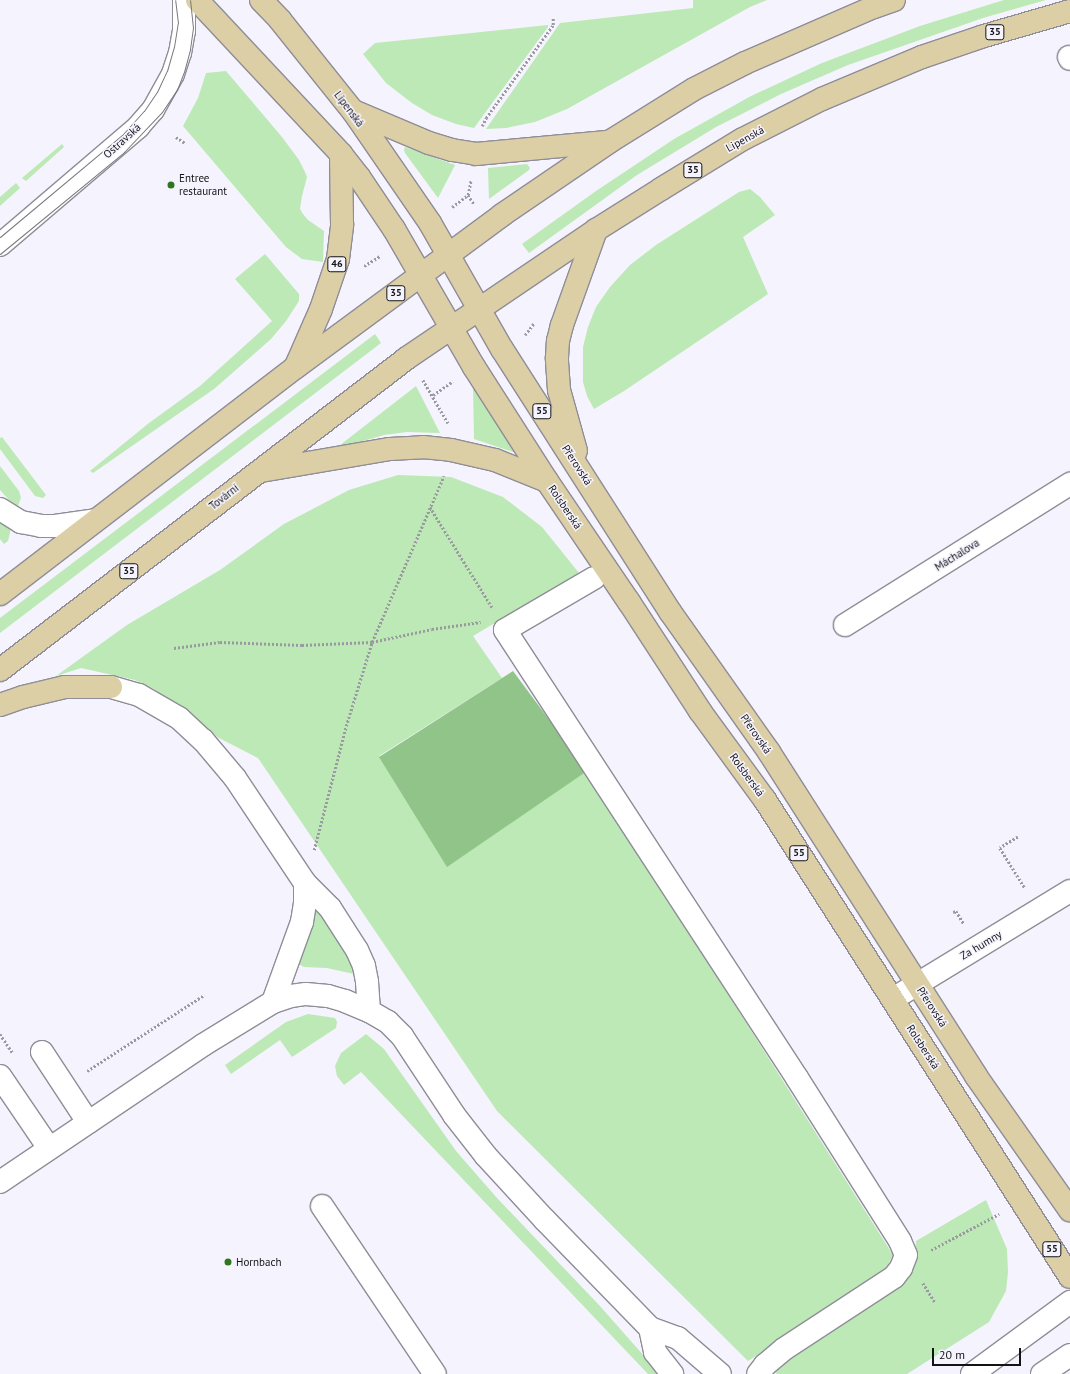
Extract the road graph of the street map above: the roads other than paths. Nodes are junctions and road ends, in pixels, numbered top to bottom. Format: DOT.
graph roads {
  1 [pos="184,0"];
  2 [pos="197,0"];
  3 [pos="261,0"];
  4 [pos="894,0"];
  5 [pos="1070,11"];
  6 [pos="352,111"];
  7 [pos="609,142"];
  8 [pos="340,154"];
  9 [pos="596,230"];
  10 [pos="0,245"];
  11 [pos="449,255"];
  12 [pos="420,276"];
  13 [pos="479,309"];
  14 [pos="452,328"];
  15 [pos="296,367"];
  16 [pos="257,472"];
  17 [pos="583,473"];
  18 [pos="547,481"];
  19 [pos="1070,484"];
  20 [pos="0,509"];
  21 [pos="96,520"];
  22 [pos="594,578"];
  23 [pos="0,594"];
  24 [pos="845,625"];
  25 [pos="0,670"];
  26 [pos="111,688"];
  27 [pos="0,705"];
  28 [pos="305,883"];
  29 [pos="1070,891"];
  30 [pos="917,984"];
  31 [pos="893,999"];
  32 [pos="273,1002"];
  33 [pos="369,1011"];
  34 [pos="42,1052"];
  35 [pos="0,1076"];
  36 [pos="88,1122"];
  37 [pos="49,1148"];
  38 [pos="0,1182"];
  39 [pos="322,1206"];
  40 [pos="1070,1210"];
  41 [pos="1070,1277"];
  42 [pos="1070,1302"];
  43 [pos="650,1328"];
  44 [pos="1070,1355"];
  45 [pos="435,1374"];
  46 [pos="672,1374"];
  47 [pos="720,1374"];
  48 [pos="758,1374"];
  49 [pos="972,1374"];
  50 [pos="1042,1374"];
  1 -- 10 [label="street, Ostravská"];
  2 -- 8 [label="main road, Rolsberská"];
  3 -- 6 [label="main road, Lipenská"];
  4 -- 7 [label="main road, 35"];
  5 -- 9 [label="main road, Lipenská / 35"];
  6 -- 7 [label="main road"];
  6 -- 11 [label="main road, Lipenská"];
  7 -- 11 [label="main road, 35"];
  8 -- 12 [label="main road, Rolsberská"];
  8 -- 15 [label="main road, 46"];
  9 -- 13 [label="main road, Lipenská / 35"];
  9 -- 17 [label="main road"];
  11 -- 12 [label="main road, 35"];
  11 -- 13 [label="main road, Přerovská"];
  12 -- 14 [label="main road, Rolsberská"];
  12 -- 15 [label="main road, 35"];
  13 -- 14 [label="main road, Lipenská / 35"];
  13 -- 17 [label="main road, Přerovská / 55"];
  14 -- 16 [label="main road, Tovární / 35"];
  14 -- 18 [label="main road, Rolsberská / 55"];
  15 -- 21 [label="main road, 35"];
  16 -- 18 [label="main road"];
  16 -- 25 [label="main road, Tovární / 35"];
  17 -- 30 [label="main road, Přerovská / 55"];
  18 -- 31 [label="main road, Rolsberská / 55"];
  19 -- 24 [label="street, Máchalova"];
  20 -- 21 [label="street"];
  21 -- 23 [label="main road, 35"];
  22 -- 48 [label="street"];
  26 -- 27 [label="main road"];
  26 -- 28 [label="street"];
  28 -- 32 [label="street"];
  28 -- 33 [label="street"];
  29 -- 30 [label="street, Za humny"];
  30 -- 31 [label="street, Za humny"];
  30 -- 40 [label="main road, Přerovská / 55"];
  31 -- 41 [label="main road, Rolsberská / 55"];
  32 -- 33 [label="street"];
  32 -- 36 [label="street"];
  33 -- 43 [label="street"];
  34 -- 36 [label="street"];
  35 -- 37 [label="street"];
  36 -- 37 [label="street"];
  37 -- 38 [label="street"];
  39 -- 45 [label="street"];
  42 -- 49 [label="street"];
  43 -- 46 [label="street"];
  43 -- 47 [label="street"];
  44 -- 50 [label="street"];
}
